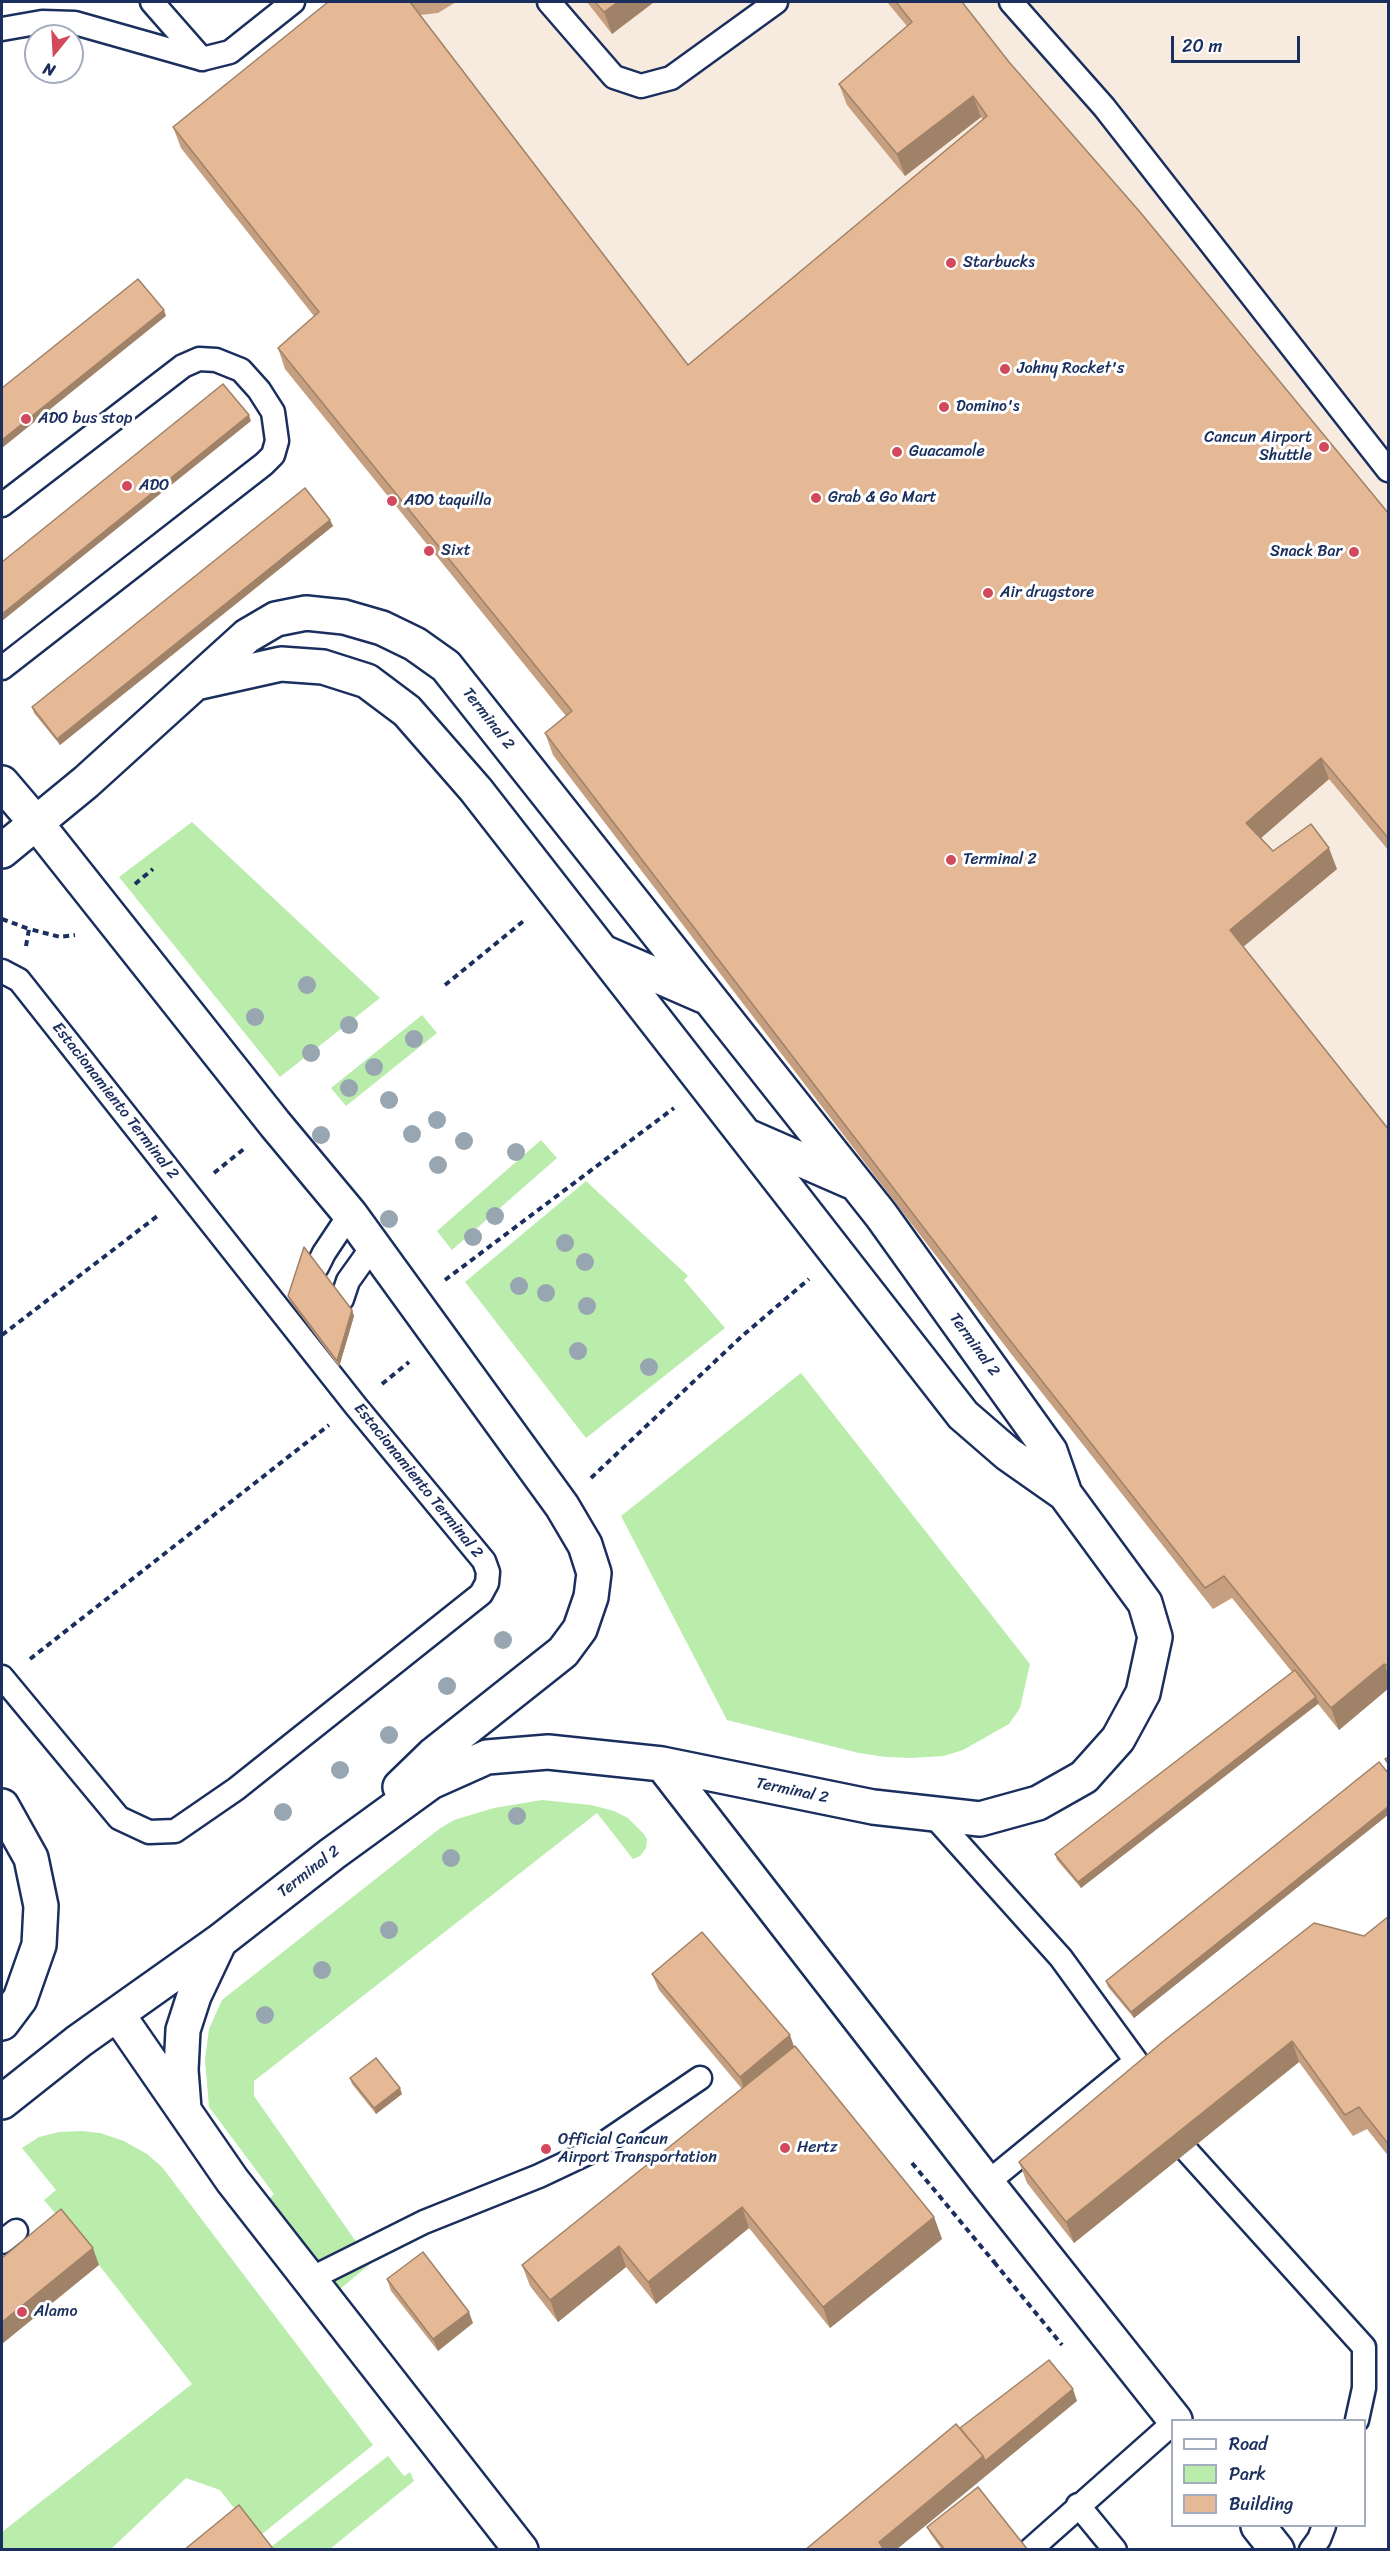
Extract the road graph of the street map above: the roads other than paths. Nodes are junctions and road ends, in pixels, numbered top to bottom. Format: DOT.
graph roads {
  1 [pos="152,2"];
  2 [pos="293,2"];
  3 [pos="549,2"];
  4 [pos="776,2"];
  5 [pos="1011,2"];
  6 [pos="2,29"];
  7 [pos="202,59"];
  8 [pos="1389,470"];
  9 [pos="2,505"];
  10 [pos="2,669"];
  11 [pos="194,684"];
  12 [pos="2,783"];
  13 [pos="37,824"];
  14 [pos="2,851"];
  15 [pos="647,920"];
  16 [pos="602,952"];
  17 [pos="2,971"];
  18 [pos="655,975"];
  19 [pos="708,997"];
  20 [pos="663,1030"];
  21 [pos="791,1102"];
  22 [pos="746,1136"];
  23 [pos="798,1158"];
  24 [pos="855,1183"];
  25 [pos="806,1213"];
  26 [pos="350,1214"];
  27 [pos="373,1246"];
  28 [pos="317,1268"];
  29 [pos="342,1299"];
  30 [pos="1065,1494"];
  31 [pos="3,1678"];
  32 [pos="662,1764"];
  33 [pos="2,1806"];
  34 [pos="931,1813"];
  35 [pos="332,1854"];
  36 [pos="220,1941"];
  37 [pos="118,2015"];
  38 [pos="2,2023"];
  39 [pos="1136,2061"];
  40 [pos="700,2078"];
  41 [pos="1139,2089"];
  42 [pos="2,2102"];
  43 [pos="184,2109"];
  44 [pos="1187,2151"];
  45 [pos="987,2183"];
  46 [pos="310,2280"];
  47 [pos="1172,2419"];
  48 [pos="1357,2419"];
  49 [pos="1171,2425"];
  50 [pos="1078,2505"];
  51 [pos="1259,2527"];
  52 [pos="1324,2527"];
  53 [pos="521,2550"];
  54 [pos="1030,2550"];
  55 [pos="1115,2550"];
  56 [pos="1277,2550"];
  57 [pos="1311,2550"];
  1 -- 7 [label="lane"];
  2 -- 7 [label="lane"];
  3 -- 4 [label="lane"];
  5 -- 8 [label="lane"];
  6 -- 7 [label="lane"];
  9 -- 10 [label="lane"];
  11 -- 13 [label="street, Terminal 2"];
  11 -- 15 [label="street, Terminal 2"];
  11 -- 16 [label="street, Terminal 2"];
  12 -- 13 [label="street"];
  13 -- 14 [label="street, Terminal 2"];
  13 -- 26 [label="street"];
  15 -- 18 [label="street"];
  15 -- 19 [label="street, Terminal 2"];
  16 -- 18 [label="street"];
  16 -- 20 [label="street, Terminal 2"];
  17 -- 31 [label="lane, Estacionamiento Terminal 2"];
  18 -- 19 [label="street"];
  18 -- 20 [label="street"];
  19 -- 21 [label="street, Terminal 2"];
  20 -- 22 [label="street, Terminal 2"];
  21 -- 23 [label="street"];
  21 -- 24 [label="street, Terminal 2"];
  22 -- 23 [label="street"];
  22 -- 25 [label="street, Terminal 2"];
  23 -- 24 [label="street"];
  23 -- 25 [label="street"];
  24 -- 30 [label="street, Terminal 2"];
  25 -- 30 [label="street, Terminal 2"];
  26 -- 27 [label="street"];
  26 -- 28 [label="lane"];
  27 -- 29 [label="lane"];
  27 -- 35 [label="street"];
  30 -- 34 [label="street, Terminal 2"];
  32 -- 34 [label="street, Terminal 2"];
  32 -- 35 [label="street, Terminal 2"];
  32 -- 45 [label="street"];
  33 -- 38 [label="street"];
  34 -- 39 [label="lane"];
  35 -- 36 [label="street, Terminal 2"];
  36 -- 37 [label="street, Terminal 2"];
  36 -- 43 [label="street"];
  37 -- 42 [label="street, Terminal 2"];
  37 -- 43 [label="street"];
  39 -- 41 [label="lane"];
  39 -- 45 [label="lane"];
  40 -- 46 [label="lane"];
  43 -- 46 [label="street"];
  44 -- 48 [label="lane"];
  45 -- 47 [label="street"];
  46 -- 53 [label="street"];
  49 -- 50 [label="lane"];
  50 -- 54 [label="lane"];
  50 -- 55 [label="lane"];
  51 -- 56 [label="street"];
  52 -- 57 [label="lane"];
}
